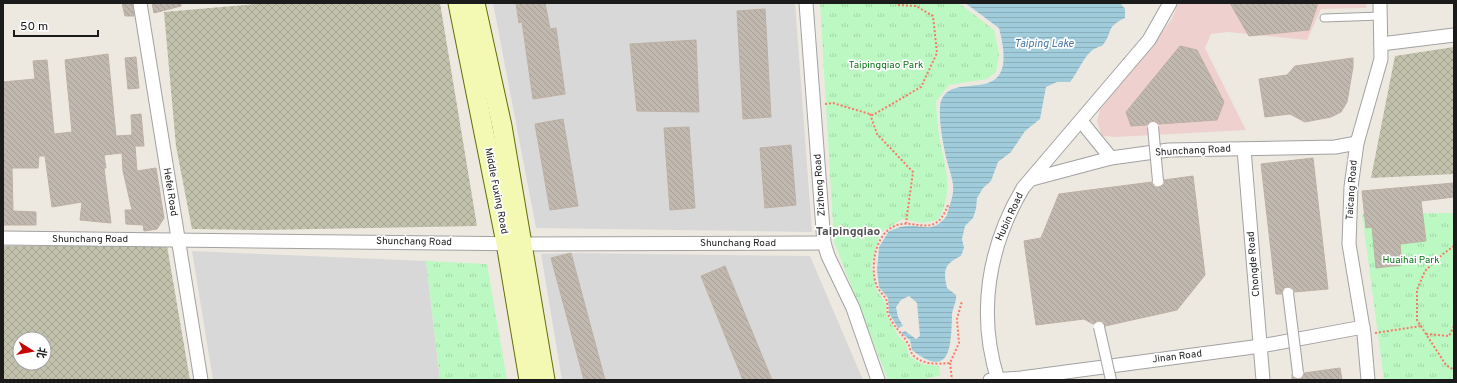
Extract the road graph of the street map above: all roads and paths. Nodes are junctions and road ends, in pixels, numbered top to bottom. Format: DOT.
graph roads {
  1 [pos="140,3"];
  2 [pos="458,3"];
  3 [pos="475,3"];
  4 [pos="806,3"];
  5 [pos="896,3"];
  6 [pos="1170,3"];
  7 [pos="1380,9"];
  8 [pos="1324,18"];
  9 [pos="1454,34"];
  10 [pos="1381,44"];
  11 [pos="814,104"];
  12 [pos="870,114"];
  13 [pos="1081,122"];
  14 [pos="1153,127"];
  15 [pos="1357,143"];
  16 [pos="1244,149"];
  17 [pos="1155,152"];
  18 [pos="1111,158"];
  19 [pos="1032,179"];
  20 [pos="1158,181"];
  21 [pos="948,205"];
  22 [pos="906,223"];
  23 [pos="3,238"];
  24 [pos="178,239"];
  25 [pos="824,242"];
  26 [pos="515,243"];
  27 [pos="1454,246"];
  28 [pos="1288,293"];
  29 [pos="962,301"];
  30 [pos="1421,326"];
  31 [pos="1454,326"];
  32 [pos="1099,327"];
  33 [pos="1363,331"];
  34 [pos="1426,334"];
  35 [pos="1294,340"];
  36 [pos="1261,346"];
  37 [pos="950,363"];
  38 [pos="1108,366"];
  39 [pos="1454,370"];
  40 [pos="1298,373"];
  41 [pos="201,380"];
  42 [pos="529,380"];
  43 [pos="546,380"];
  44 [pos="878,380"];
  45 [pos="952,380"];
  46 [pos="995,380"];
  47 [pos="1111,380"];
  48 [pos="1263,380"];
  49 [pos="1368,380"];
  1 -- 24 [label="street, Hefei Road"];
  2 -- 26 [label="main road, Middle Fuxing Road"];
  3 -- 26 [label="main road, Middle Fuxing Road"];
  4 -- 11 [label="street, Zizhong Road"];
  5 -- 12 [label="path"];
  6 -- 13 [label="street, Hubin Road"];
  7 -- 8 [label="lane"];
  7 -- 10 [label="street, Taicang Road"];
  9 -- 10 [label="street"];
  10 -- 15 [label="street, Taicang Road"];
  11 -- 12 [label="path"];
  11 -- 25 [label="street, Zizhong Road"];
  12 -- 22 [label="path"];
  13 -- 18 [label="street"];
  13 -- 19 [label="street, Hubin Road"];
  14 -- 17 [label="street, bridge"];
  15 -- 16 [label="street, Shunchang Road"];
  15 -- 33 [label="street, Taicang Road"];
  16 -- 17 [label="street, Shunchang Road"];
  16 -- 36 [label="street, Chongde Road"];
  17 -- 18 [label="street, Shunchang Road"];
  17 -- 20 [label="street, bridge"];
  18 -- 19 [label="street, Shunchang Road"];
  19 -- 46 [label="street, Hubin Road"];
  21 -- 22 [label="path"];
  22 -- 37 [label="path"];
  23 -- 24 [label="street, Shunchang Road"];
  24 -- 26 [label="street, Shunchang Road"];
  24 -- 41 [label="street, Hefei Road"];
  25 -- 26 [label="street, Shunchang Road"];
  25 -- 44 [label="street, Zizhong Road"];
  26 -- 42 [label="main road, Middle Fuxing Road"];
  26 -- 43 [label="main road, Middle Fuxing Road"];
  27 -- 30 [label="path"];
  28 -- 35 [label="street, bridge"];
  29 -- 37 [label="path"];
  30 -- 33 [label="path"];
  30 -- 34 [label="path"];
  31 -- 34 [label="path"];
  32 -- 38 [label="street, bridge"];
  33 -- 35 [label="street, Jinan Road"];
  33 -- 49 [label="street, Taicang Road"];
  34 -- 39 [label="path"];
  35 -- 36 [label="street, Jinan Road"];
  35 -- 40 [label="street, bridge"];
  36 -- 38 [label="street, Jinan Road"];
  36 -- 48 [label="street, Chongde Road"];
  37 -- 45 [label="path"];
  38 -- 46 [label="street, Jinan Road"];
  38 -- 47 [label="street, bridge"];
}
